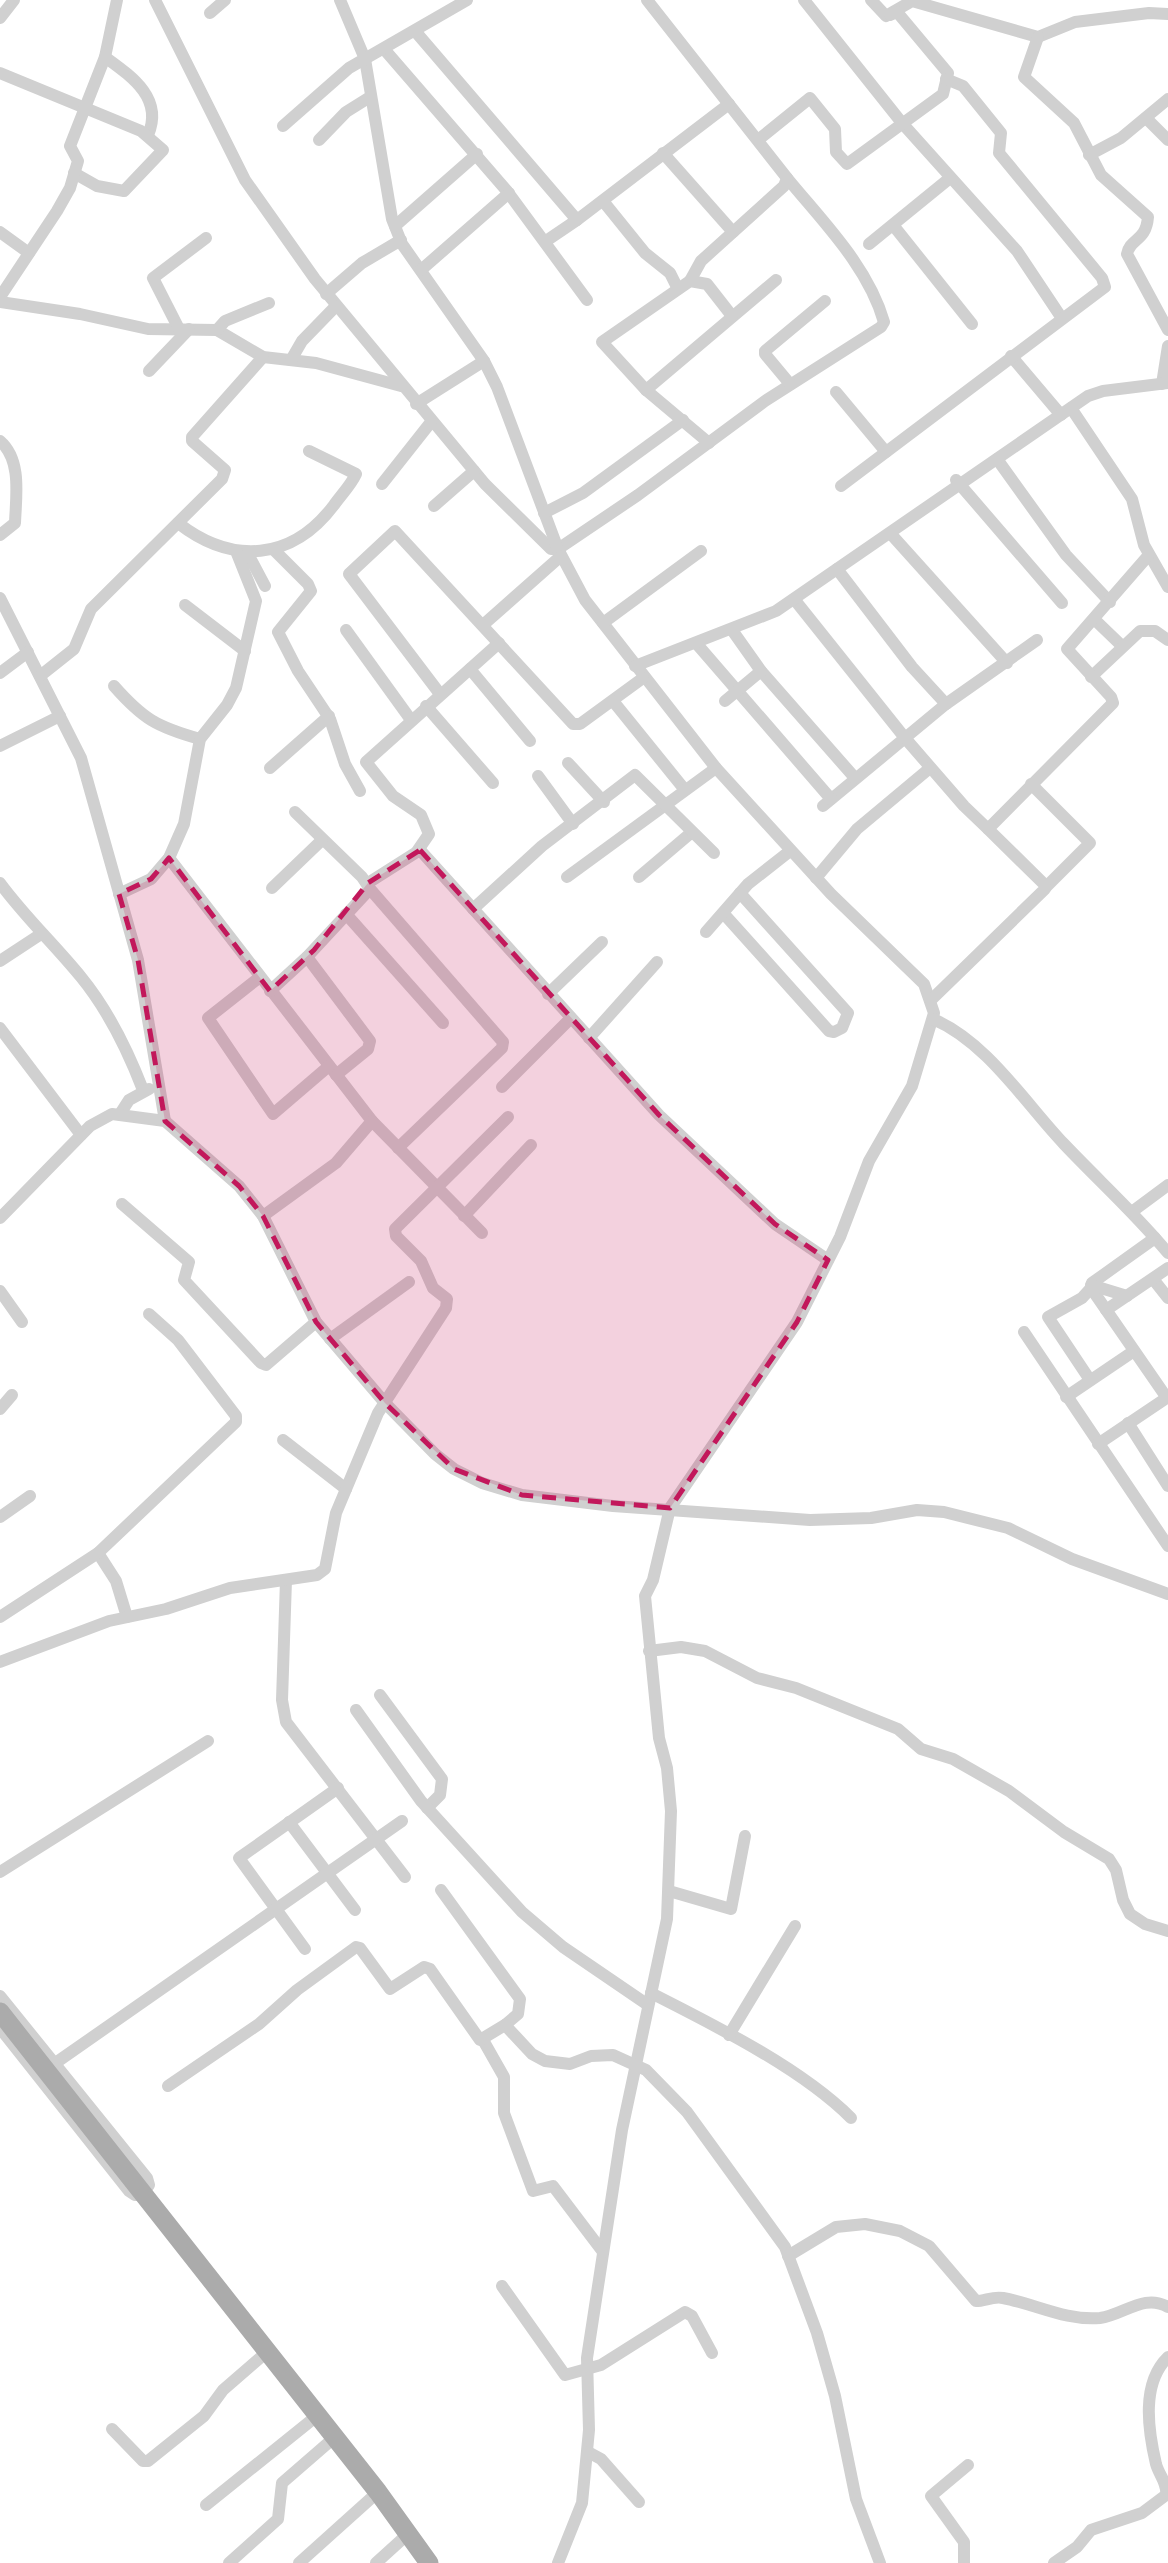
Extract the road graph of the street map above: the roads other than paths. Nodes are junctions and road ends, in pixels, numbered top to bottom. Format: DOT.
graph roads {
  1 [pos="14,0"];
  2 [pos="117,0"];
  3 [pos="155,0"];
  4 [pos="225,0"];
  5 [pos="340,0"];
  6 [pos="467,0"];
  7 [pos="647,0"];
  8 [pos="804,0"];
  9 [pos="871,0"];
  10 [pos="210,13"];
  11 [pos="890,15"];
  12 [pos="1168,15"];
  13 [pos="0,19"];
  14 [pos="415,31"];
  15 [pos="1038,37"];
  16 [pos="384,48"];
  17 [pos="105,57"];
  18 [pos="365,59"];
  19 [pos="0,73"];
  20 [pos="946,79"];
  21 [pos="370,97"];
  22 [pos="1168,99"];
  23 [pos="729,104"];
  24 [pos="85,109"];
  25 [pos="1146,118"];
  26 [pos="902,123"];
  27 [pos="283,126"];
  28 [pos="148,135"];
  29 [pos="319,140"];
  30 [pos="758,140"];
  31 [pos="1168,140"];
  32 [pos="663,153"];
  33 [pos="477,154"];
  34 [pos="1089,155"];
  35 [pos="74,173"];
  36 [pos="787,178"];
  37 [pos="950,178"];
  38 [pos="509,193"];
  39 [pos="603,201"];
  40 [pos="577,220"];
  41 [pos="892,225"];
  42 [pos="395,226"];
  43 [pos="0,232"];
  44 [pos="733,232"];
  45 [pos="206,238"];
  46 [pos="401,240"];
  47 [pos="546,241"];
  48 [pos="869,244"];
  49 [pos="29,253"];
  50 [pos="421,270"];
  51 [pos="776,280"];
  52 [pos="690,281"];
  53 [pos="678,289"];
  54 [pos="326,294"];
  55 [pos="0,299"];
  56 [pos="587,300"];
  57 [pos="825,301"];
  58 [pos="269,303"];
  59 [pos="336,306"];
  60 [pos="732,316"];
  61 [pos="1061,317"];
  62 [pos="972,324"];
  63 [pos="184,329"];
  64 [pos="217,330"];
  65 [pos="1168,330"];
  66 [pos="1168,346"];
  67 [pos="1011,356"];
  68 [pos="263,357"];
  69 [pos="291,360"];
  70 [pos="484,361"];
  71 [pos="149,371"];
  72 [pos="790,384"];
  73 [pos="1165,384"];
  74 [pos="401,386"];
  75 [pos="646,390"];
  76 [pos="836,392"];
  77 [pos="416,404"];
  78 [pos="1066,411"];
  79 [pos="683,420"];
  80 [pos="431,422"];
  81 [pos="0,441"];
  82 [pos="709,443"];
  83 [pos="309,451"];
  84 [pos="886,452"];
  85 [pos="997,459"];
  86 [pos="474,471"];
  87 [pos="958,482"];
  88 [pos="382,484"];
  89 [pos="841,486"];
  90 [pos="434,506"];
  91 [pos="544,513"];
  92 [pos="178,523"];
  93 [pos="890,533"];
  94 [pos="0,535"];
  95 [pos="273,549"];
  96 [pos="701,551"];
  97 [pos="242,552"];
  98 [pos="559,552"];
  99 [pos="1148,556"];
  100 [pos="837,569"];
  101 [pos="264,586"];
  102 [pos="1168,587"];
  103 [pos="0,598"];
  104 [pos="794,599"];
  105 [pos="1110,602"];
  106 [pos="1062,603"];
  107 [pos="185,605"];
  108 [pos="1094,619"];
  109 [pos="603,624"];
  110 [pos="483,625"];
  111 [pos="346,630"];
  112 [pos="732,630"];
  113 [pos="1037,640"];
  114 [pos="1168,640"];
  115 [pos="499,643"];
  116 [pos="696,643"];
  117 [pos="1122,646"];
  118 [pos="246,651"];
  119 [pos="28,652"];
  120 [pos="1007,663"];
  121 [pos="635,666"];
  122 [pos="470,669"];
  123 [pos="761,671"];
  124 [pos="0,673"];
  125 [pos="40,676"];
  126 [pos="1091,677"];
  127 [pos="643,678"];
  128 [pos="114,686"];
  129 [pos="737,691"];
  130 [pos="440,694"];
  131 [pos="613,701"];
  132 [pos="725,701"];
  133 [pos="946,704"];
  134 [pos="426,706"];
  135 [pos="60,716"];
  136 [pos="328,716"];
  137 [pos="411,720"];
  138 [pos="200,738"];
  139 [pos="905,738"];
  140 [pos="530,741"];
  141 [pos="0,746"];
  142 [pos="568,763"];
  143 [pos="270,768"];
  144 [pos="716,768"];
  145 [pos="930,768"];
  146 [pos="538,776"];
  147 [pos="855,778"];
  148 [pos="493,783"];
  149 [pos="1031,784"];
  150 [pos="685,790"];
  151 [pos="360,791"];
  152 [pos="604,802"];
  153 [pos="664,804"];
  154 [pos="295,812"];
  155 [pos="573,824"];
  156 [pos="988,829"];
  157 [pos="692,832"];
  158 [pos="322,841"];
  159 [pos="418,850"];
  160 [pos="790,851"];
  161 [pos="713,853"];
  162 [pos="170,858"];
  163 [pos="567,877"];
  164 [pos="639,877"];
  165 [pos="816,878"];
  166 [pos="0,883"];
  167 [pos="369,886"];
  168 [pos="1046,887"];
  169 [pos="272,888"];
  170 [pos="740,893"];
  171 [pos="119,894"];
  172 [pos="472,909"];
  173 [pos="346,914"];
  174 [pos="723,914"];
  175 [pos="706,932"];
  176 [pos="41,934"];
  177 [pos="602,942"];
  178 [pos="307,957"];
  179 [pos="0,961"];
  180 [pos="657,962"];
  181 [pos="260,977"];
  182 [pos="270,991"];
  183 [pos="548,994"];
  184 [pos="931,1000"];
  185 [pos="571,1018"];
  186 [pos="933,1019"];
  187 [pos="443,1023"];
  188 [pos="0,1028"];
  189 [pos="589,1038"];
  190 [pos="156,1062"];
  191 [pos="332,1070"];
  192 [pos="502,1087"];
  193 [pos="160,1089"];
  194 [pos="143,1090"];
  195 [pos="120,1114"];
  196 [pos="508,1117"];
  197 [pos="165,1121"];
  198 [pos="372,1121"];
  199 [pos="81,1135"];
  200 [pos="531,1145"];
  201 [pos="398,1148"];
  202 [pos="1168,1185"];
  203 [pos="437,1188"];
  204 [pos="122,1204"];
  205 [pos="1133,1212"];
  206 [pos="263,1216"];
  207 [pos="464,1216"];
  208 [pos="0,1218"];
  209 [pos="482,1233"];
  210 [pos="1155,1238"];
  211 [pos="1168,1253"];
  212 [pos="828,1260"];
  213 [pos="1168,1268"];
  214 [pos="1153,1279"];
  215 [pos="409,1282"];
  216 [pos="1091,1287"];
  217 [pos="0,1292"];
  218 [pos="1127,1296"];
  219 [pos="1168,1298"];
  220 [pos="1106,1310"];
  221 [pos="149,1314"];
  222 [pos="22,1322"];
  223 [pos="316,1322"];
  224 [pos="1024,1332"];
  225 [pos="330,1339"];
  226 [pos="1134,1351"];
  227 [pos="1090,1380"];
  228 [pos="12,1395"];
  229 [pos="1066,1397"];
  230 [pos="1167,1397"];
  231 [pos="384,1403"];
  232 [pos="0,1409"];
  233 [pos="1128,1423"];
  234 [pos="283,1440"];
  235 [pos="1098,1444"];
  236 [pos="1168,1461"];
  237 [pos="1157,1469"];
  238 [pos="1168,1486"];
  239 [pos="346,1489"];
  240 [pos="30,1496"];
  241 [pos="670,1508"];
  242 [pos="0,1517"];
  243 [pos="1168,1546"];
  244 [pos="97,1553"];
  245 [pos="286,1580"];
  246 [pos="1168,1594"];
  247 [pos="0,1617"];
  248 [pos="127,1617"];
  249 [pos="649,1651"];
  250 [pos="0,1662"];
  251 [pos="380,1695"];
  252 [pos="356,1710"];
  253 [pos="208,1741"];
  254 [pos="338,1788"];
  255 [pos="427,1808"];
  256 [pos="402,1821"];
  257 [pos="289,1822"];
  258 [pos="745,1836"];
  259 [pos="376,1837"];
  260 [pos="328,1871"];
  261 [pos="0,1872"];
  262 [pos="405,1877"];
  263 [pos="441,1890"];
  264 [pos="669,1891"];
  265 [pos="274,1908"];
  266 [pos="355,1910"];
  267 [pos="795,1926"];
  268 [pos="1168,1931"];
  269 [pos="305,1949"];
  270 [pos="0,1996"];
  271 [pos="650,1999"];
  272 [pos="0,2012"];
  273 [pos="505,2025"];
  274 [pos="0,2028"];
  275 [pos="729,2035"];
  276 [pos="483,2040"];
  277 [pos="636,2063"];
  278 [pos="54,2064"];
  279 [pos="168,2086"];
  280 [pos="851,2118"];
  281 [pos="140,2190"];
  282 [pos="603,2252"];
  283 [pos="788,2256"];
  284 [pos="502,2286"];
  285 [pos="1168,2307"];
  286 [pos="268,2351"];
  287 [pos="712,2353"];
  288 [pos="1168,2357"];
  289 [pos="587,2367"];
  290 [pos="318,2415"];
  291 [pos="112,2429"];
  292 [pos="335,2437"];
  293 [pos="588,2452"];
  294 [pos="968,2465"];
  295 [pos="378,2492"];
  296 [pos="639,2502"];
  297 [pos="205,2505"];
  298 [pos="409,2533"];
  299 [pos="229,2563"];
  300 [pos="299,2563"];
  301 [pos="376,2563"];
  302 [pos="429,2563"];
  303 [pos="558,2563"];
  304 [pos="880,2563"];
  305 [pos="964,2563"];
  306 [pos="1054,2563"];
  1 -- 13 [label="street"];
  2 -- 17 [label="street"];
  3 -- 54 [label="street"];
  4 -- 10 [label="street"];
  5 -- 18 [label="street"];
  6 -- 14 [label="street"];
  7 -- 23 [label="street"];
  8 -- 26 [label="street"];
  9 -- 11 [label="street"];
  11 -- 15 [label="street"];
  11 -- 20 [label="street"];
  12 -- 15 [label="street"];
  14 -- 16 [label="street"];
  14 -- 40 [label="street"];
  15 -- 34 [label="street"];
  16 -- 18 [label="street"];
  16 -- 33 [label="street"];
  17 -- 24 [label="street"];
  17 -- 28 [label="street"];
  18 -- 21 [label="street"];
  18 -- 27 [label="street"];
  19 -- 24 [label="street"];
  20 -- 26 [label="street"];
  20 -- 61 [label="street"];
  21 -- 29 [label="street"];
  21 -- 42 [label="street"];
  22 -- 25 [label="street"];
  23 -- 30 [label="street"];
  23 -- 32 [label="street"];
  24 -- 28 [label="street"];
  24 -- 35 [label="street"];
  25 -- 31 [label="street"];
  25 -- 34 [label="street"];
  26 -- 30 [label="street"];
  26 -- 37 [label="street"];
  28 -- 35 [label="street"];
  30 -- 36 [label="street"];
  32 -- 39 [label="street"];
  32 -- 44 [label="street"];
  33 -- 38 [label="street"];
  33 -- 42 [label="street"];
  34 -- 65 [label="street"];
  35 -- 49 [label="street"];
  36 -- 44 [label="street"];
  36 -- 72 [label="street"];
  37 -- 41 [label="street"];
  37 -- 61 [label="street"];
  38 -- 47 [label="street"];
  38 -- 50 [label="street"];
  39 -- 40 [label="street"];
  39 -- 53 [label="street"];
  40 -- 47 [label="street"];
  41 -- 48 [label="street"];
  41 -- 62 [label="street"];
  42 -- 46 [label="street"];
  43 -- 49 [label="street"];
  44 -- 52 [label="street"];
  45 -- 63 [label="street"];
  46 -- 50 [label="street"];
  46 -- 54 [label="street"];
  47 -- 56 [label="street"];
  49 -- 55 [label="street"];
  50 -- 70 [label="street"];
  51 -- 60 [label="street"];
  52 -- 53 [label="street"];
  52 -- 60 [label="street"];
  53 -- 75 [label="street"];
  54 -- 59 [label="street"];
  55 -- 63 [label="street"];
  57 -- 72 [label="street"];
  58 -- 64 [label="street"];
  59 -- 69 [label="street"];
  59 -- 74 [label="street"];
  60 -- 75 [label="street"];
  61 -- 67 [label="street"];
  63 -- 64 [label="street"];
  63 -- 71 [label="street"];
  64 -- 68 [label="street"];
  66 -- 73 [label="street"];
  67 -- 78 [label="street"];
  67 -- 84 [label="street"];
  68 -- 69 [label="street"];
  68 -- 92 [label="street"];
  69 -- 74 [label="street"];
  70 -- 77 [label="street"];
  70 -- 91 [label="street"];
  72 -- 82 [label="street"];
  73 -- 78 [label="street"];
  74 -- 77 [label="street"];
  75 -- 79 [label="street"];
  76 -- 84 [label="street"];
  77 -- 80 [label="street"];
  78 -- 85 [label="street"];
  78 -- 99 [label="street"];
  79 -- 82 [label="street"];
  79 -- 91 [label="street"];
  80 -- 86 [label="street"];
  80 -- 88 [label="street"];
  81 -- 94 [label="street"];
  82 -- 98 [label="street"];
  83 -- 95 [label="street"];
  84 -- 89 [label="street"];
  85 -- 87 [label="street"];
  85 -- 105 [label="street"];
  86 -- 90 [label="street"];
  86 -- 98 [label="street"];
  87 -- 93 [label="street"];
  87 -- 106 [label="street"];
  91 -- 98 [label="street"];
  92 -- 97 [label="street"];
  92 -- 125 [label="street"];
  93 -- 100 [label="street"];
  93 -- 120 [label="street"];
  95 -- 97 [label="street"];
  95 -- 136 [label="street"];
  96 -- 109 [label="street"];
  97 -- 101 [label="street"];
  97 -- 118 [label="street"];
  98 -- 109 [label="street"];
  98 -- 110 [label="street"];
  99 -- 102 [label="street"];
  99 -- 105 [label="street"];
  100 -- 104 [label="street"];
  100 -- 133 [label="street"];
  103 -- 119 [label="street"];
  104 -- 112 [label="street"];
  104 -- 139 [label="street"];
  105 -- 108 [label="street"];
  107 -- 118 [label="street"];
  108 -- 117 [label="street"];
  108 -- 126 [label="street"];
  109 -- 121 [label="street"];
  110 -- 115 [label="street"];
  110 -- 130 [label="street"];
  111 -- 137 [label="street"];
  112 -- 116 [label="street"];
  112 -- 123 [label="street"];
  113 -- 120 [label="street"];
  114 -- 117 [label="street"];
  115 -- 122 [label="street"];
  115 -- 131 [label="street"];
  116 -- 121 [label="street"];
  116 -- 129 [label="street"];
  117 -- 126 [label="street"];
  118 -- 138 [label="street"];
  119 -- 124 [label="street"];
  119 -- 125 [label="street"];
  120 -- 133 [label="street"];
  121 -- 127 [label="street"];
  122 -- 130 [label="street"];
  122 -- 140 [label="street"];
  123 -- 129 [label="street"];
  123 -- 147 [label="street"];
  125 -- 135 [label="street"];
  126 -- 149 [label="street"];
  127 -- 131 [label="street"];
  127 -- 144 [label="street"];
  128 -- 138 [label="street"];
  129 -- 132 [label="street"];
  129 -- 147 [label="street"];
  130 -- 134 [label="street"];
  131 -- 150 [label="street"];
  133 -- 139 [label="street"];
  134 -- 137 [label="street"];
  134 -- 148 [label="street"];
  135 -- 141 [label="street"];
  135 -- 171 [label="street"];
  136 -- 143 [label="street"];
  136 -- 151 [label="street"];
  137 -- 159 [label="street"];
  138 -- 162 [label="street"];
  139 -- 145 [label="street"];
  139 -- 147 [label="street"];
  142 -- 152 [label="street"];
  144 -- 150 [label="street"];
  144 -- 160 [label="street"];
  145 -- 156 [label="street"];
  145 -- 165 [label="street"];
  146 -- 155 [label="street"];
  149 -- 156 [label="street"];
  149 -- 168 [label="street"];
  150 -- 153 [label="street"];
  152 -- 153 [label="street"];
  152 -- 155 [label="street"];
  153 -- 157 [label="street"];
  153 -- 163 [label="street"];
  154 -- 158 [label="street"];
  155 -- 172 [label="street"];
  156 -- 168 [label="street"];
  157 -- 161 [label="street"];
  157 -- 164 [label="street"];
  158 -- 167 [label="street"];
  158 -- 169 [label="street"];
  159 -- 167 [label="street"];
  159 -- 172 [label="street"];
  160 -- 165 [label="street"];
  160 -- 170 [label="street"];
  162 -- 171 [label="street"];
  162 -- 181 [label="street"];
  165 -- 184 [label="street"];
  166 -- 176 [label="street"];
  167 -- 173 [label="street"];
  167 -- 201 [label="street"];
  168 -- 184 [label="street"];
  170 -- 174 [label="street"];
  170 -- 174 [label="street"];
  171 -- 190 [label="street"];
  172 -- 183 [label="street"];
  173 -- 178 [label="street"];
  173 -- 187 [label="street"];
  174 -- 175 [label="street"];
  176 -- 179 [label="street"];
  176 -- 194 [label="street"];
  177 -- 183 [label="street"];
  178 -- 182 [label="street"];
  178 -- 191 [label="street"];
  180 -- 189 [label="street"];
  181 -- 182 [label="street"];
  181 -- 191 [label="street"];
  182 -- 191 [label="street"];
  183 -- 185 [label="street"];
  184 -- 186 [label="street"];
  185 -- 189 [label="street"];
  185 -- 192 [label="street"];
  186 -- 205 [label="street"];
  186 -- 212 [label="street"];
  188 -- 199 [label="street"];
  189 -- 212 [label="street"];
  190 -- 193 [label="street"];
  190 -- 194 [label="street"];
  191 -- 198 [label="street"];
  193 -- 194 [label="street"];
  193 -- 197 [label="street"];
  194 -- 195 [label="street"];
  195 -- 197 [label="street"];
  195 -- 199 [label="street"];
  196 -- 203 [label="street"];
  197 -- 206 [label="street"];
  198 -- 201 [label="street"];
  198 -- 206 [label="street"];
  199 -- 208 [label="street"];
  200 -- 207 [label="street"];
  201 -- 203 [label="street"];
  202 -- 205 [label="street"];
  203 -- 207 [label="street"];
  203 -- 231 [label="street"];
  204 -- 223 [label="street"];
  205 -- 210 [label="street"];
  206 -- 223 [label="street"];
  207 -- 209 [label="street"];
  210 -- 211 [label="street"];
  210 -- 216 [label="street"];
  212 -- 241 [label="street"];
  213 -- 214 [label="street"];
  214 -- 218 [label="street"];
  214 -- 219 [label="street"];
  215 -- 225 [label="street"];
  216 -- 218 [label="street"];
  216 -- 220 [label="street"];
  216 -- 227 [label="street"];
  217 -- 222 [label="street"];
  218 -- 220 [label="street"];
  220 -- 226 [label="street"];
  221 -- 244 [label="street"];
  223 -- 225 [label="street"];
  224 -- 229 [label="street"];
  225 -- 231 [label="street"];
  226 -- 227 [label="street"];
  226 -- 230 [label="street"];
  227 -- 229 [label="street"];
  228 -- 232 [label="street"];
  229 -- 235 [label="street"];
  230 -- 233 [label="street"];
  231 -- 239 [label="street"];
  231 -- 241 [label="street"];
  233 -- 235 [label="street"];
  233 -- 237 [label="street"];
  234 -- 239 [label="street"];
  235 -- 243 [label="street"];
  236 -- 237 [label="street"];
  237 -- 238 [label="street"];
  239 -- 245 [label="street"];
  240 -- 242 [label="street"];
  241 -- 246 [label="street"];
  241 -- 249 [label="street"];
  244 -- 247 [label="street"];
  244 -- 248 [label="street"];
  245 -- 248 [label="street"];
  245 -- 254 [label="street"];
  248 -- 250 [label="street"];
  249 -- 264 [label="street"];
  249 -- 268 [label="street"];
  251 -- 255 [label="street"];
  252 -- 255 [label="street"];
  253 -- 261 [label="street"];
  254 -- 257 [label="street"];
  254 -- 259 [label="street"];
  255 -- 271 [label="street"];
  256 -- 259 [label="street"];
  257 -- 260 [label="street"];
  257 -- 265 [label="street"];
  258 -- 264 [label="street"];
  259 -- 260 [label="street"];
  259 -- 262 [label="street"];
  260 -- 265 [label="street"];
  260 -- 266 [label="street"];
  263 -- 273 [label="street"];
  264 -- 271 [label="street"];
  265 -- 269 [label="street"];
  265 -- 278 [label="street"];
  267 -- 275 [label="street"];
  270 -- 278 [label="street"];
  271 -- 275 [label="street"];
  271 -- 277 [label="street"];
  272 -- 281 [label="main road"];
  273 -- 276 [label="street"];
  273 -- 277 [label="street"];
  274 -- 281 [label="street"];
  275 -- 280 [label="street"];
  276 -- 279 [label="street"];
  276 -- 282 [label="street"];
  277 -- 282 [label="street"];
  277 -- 283 [label="street"];
  278 -- 281 [label="street"];
  281 -- 286 [label="main road"];
  282 -- 289 [label="street"];
  283 -- 285 [label="street"];
  283 -- 304 [label="street"];
  284 -- 289 [label="street"];
  286 -- 290 [label="main road"];
  286 -- 291 [label="street"];
  287 -- 289 [label="street"];
  288 -- 306 [label="street"];
  289 -- 293 [label="street"];
  290 -- 292 [label="main road"];
  290 -- 297 [label="street"];
  292 -- 295 [label="main road"];
  292 -- 299 [label="street"];
  293 -- 296 [label="street"];
  293 -- 303 [label="street"];
  294 -- 305 [label="street"];
  295 -- 298 [label="main road"];
  295 -- 300 [label="street"];
  298 -- 301 [label="street"];
  298 -- 302 [label="main road"];
}
